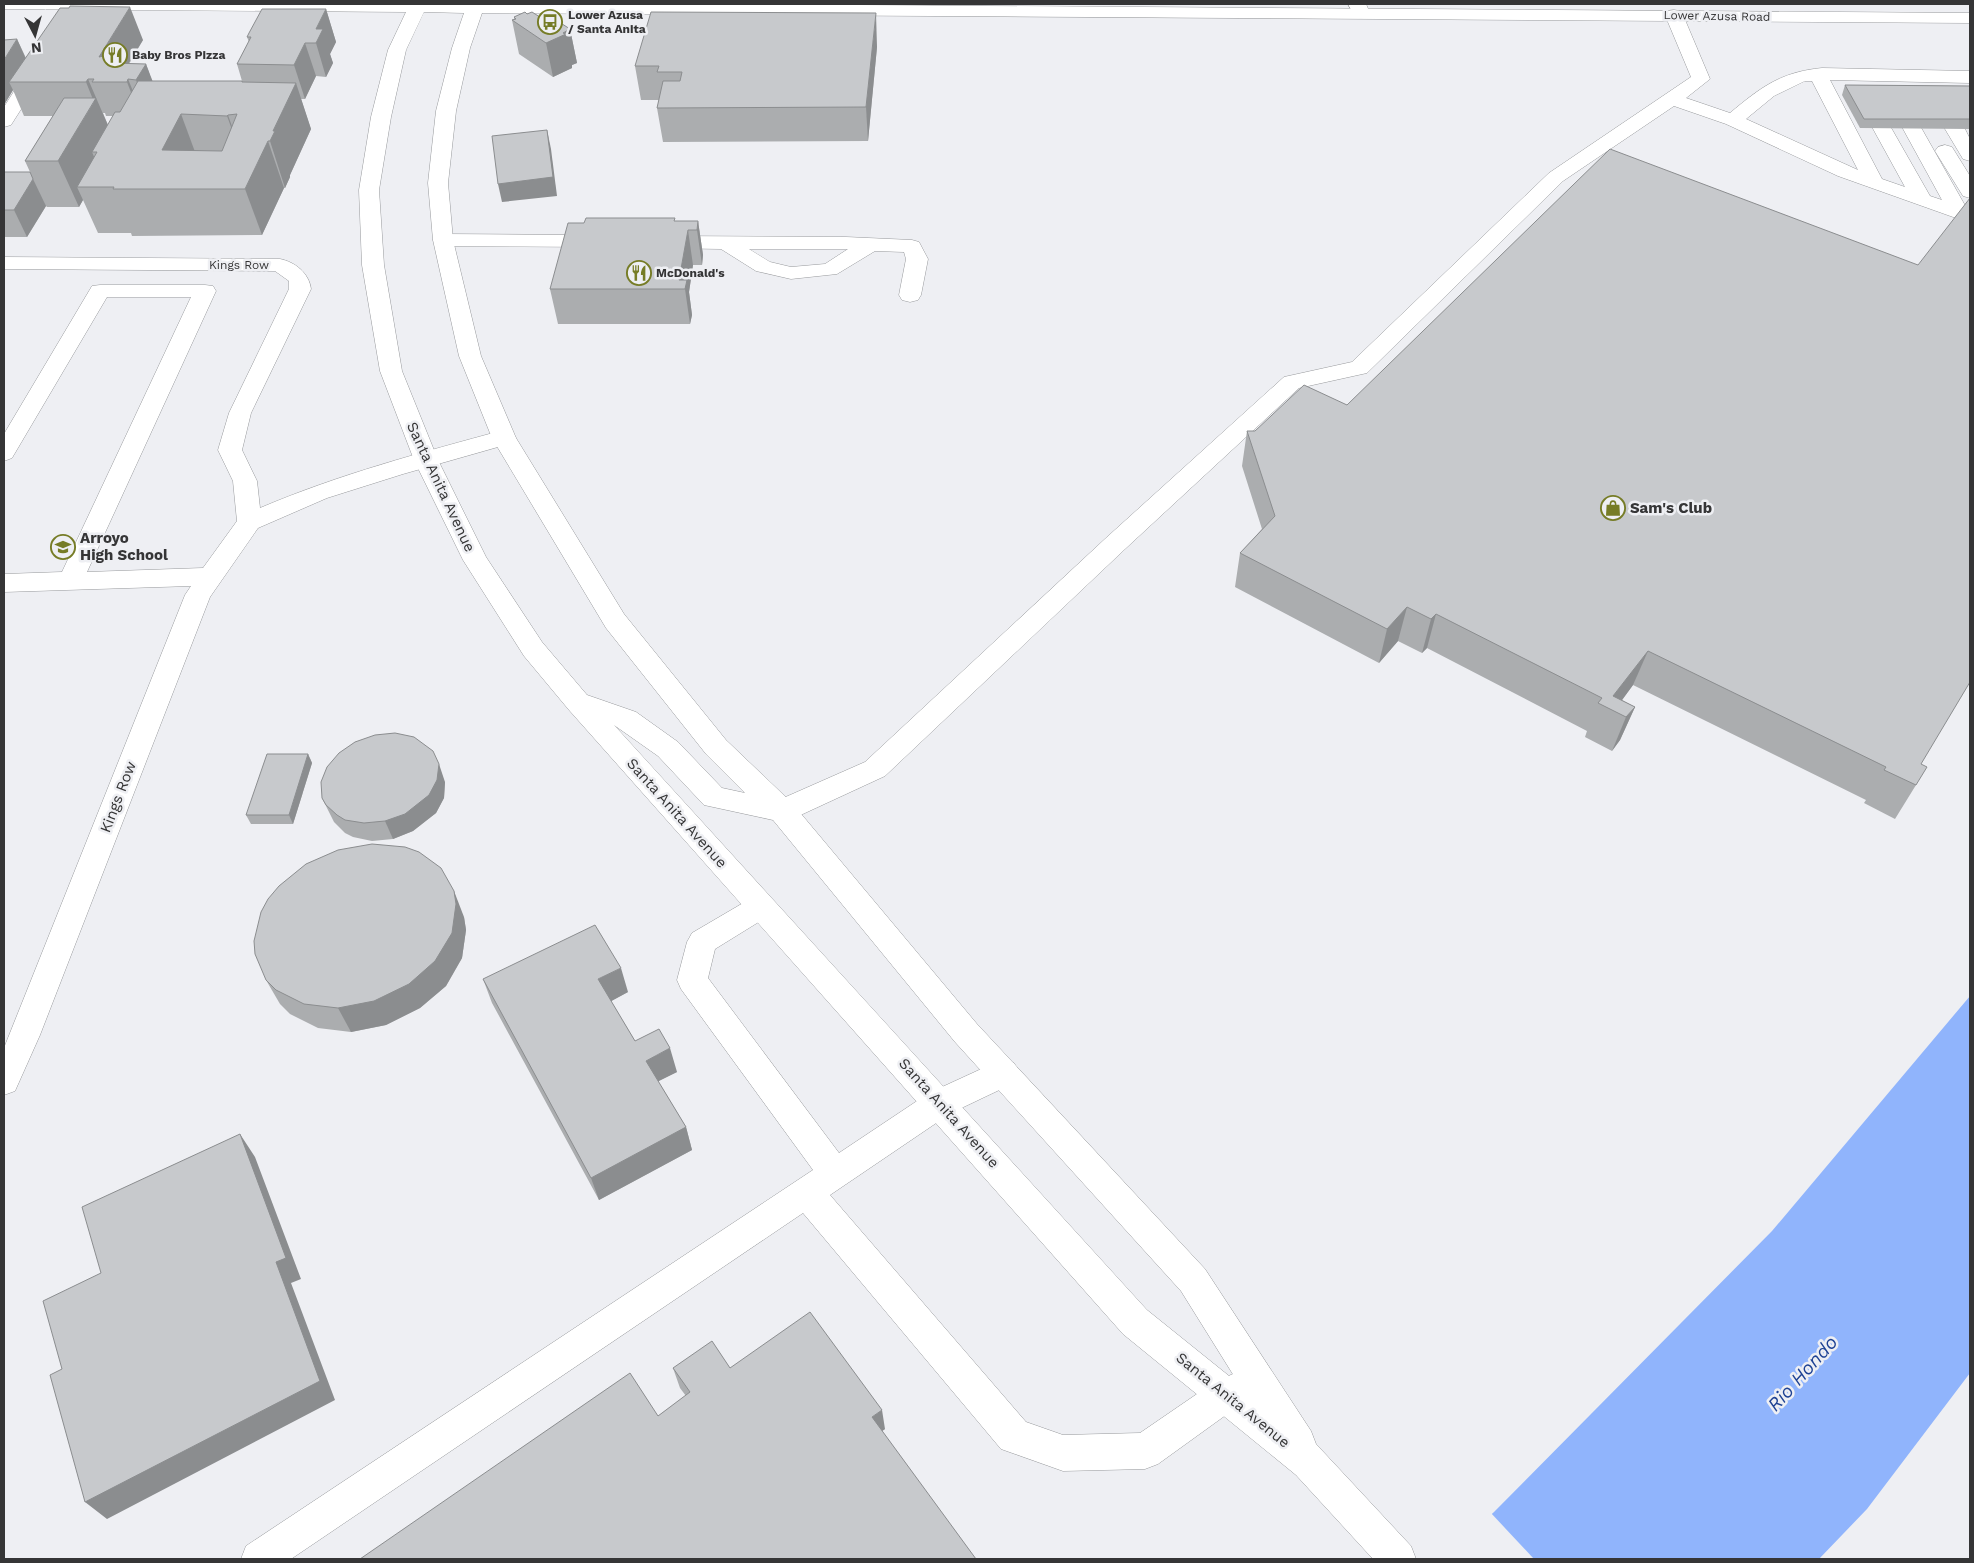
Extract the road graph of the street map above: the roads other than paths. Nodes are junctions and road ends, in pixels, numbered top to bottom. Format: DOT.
graph roads {
  1 [pos="4,4"];
  2 [pos="108,4"];
  3 [pos="419,5"];
  4 [pos="475,6"];
  5 [pos="739,7"];
  6 [pos="847,7"];
  7 [pos="1359,8"];
  8 [pos="76,12"];
  9 [pos="1674,15"];
  10 [pos="1970,18"];
  11 [pos="45,59"];
  12 [pos="1836,75"];
  13 [pos="1883,76"];
  14 [pos="1905,76"];
  15 [pos="1932,77"];
  16 [pos="1965,83"];
  17 [pos="1672,99"];
  18 [pos="1733,120"];
  19 [pos="4,121"];
  20 [pos="1970,155"];
  21 [pos="1874,182"];
  22 [pos="1896,190"];
  23 [pos="1970,192"];
  24 [pos="1922,199"];
  25 [pos="1965,215"];
  26 [pos="442,240"];
  27 [pos="618,241"];
  28 [pos="647,242"];
  29 [pos="725,242"];
  30 [pos="871,244"];
  31 [pos="4,263"];
  32 [pos="101,264"];
  33 [pos="216,266"];
  34 [pos="100,291"];
  35 [pos="205,291"];
  36 [pos="910,295"];
  37 [pos="504,438"];
  38 [pos="4,453"];
  39 [pos="426,460"];
  40 [pos="249,522"];
  41 [pos="210,577"];
  42 [pos="70,582"];
  43 [pos="4,583"];
  44 [pos="578,703"];
  45 [pos="782,811"];
  46 [pos="760,906"];
  47 [pos="14,1035"];
  48 [pos="1003,1073"];
  49 [pos="4,1081"];
  50 [pos="940,1103"];
  51 [pos="835,1174"];
  52 [pos="807,1193"];
  53 [pos="1257,1380"];
  54 [pos="1226,1395"];
  55 [pos="1309,1462"];
  56 [pos="260,1559"];
  57 [pos="1398,1559"];
  1 -- 8 [label="main road"];
  2 -- 3 [label="main road"];
  2 -- 8 [label="main road"];
  3 -- 4 [label="main road, Lower Azusa Road"];
  3 -- 39 [label="main road, Santa Anita Avenue"];
  4 -- 5 [label="main road, Lower Azusa Road"];
  4 -- 26 [label="main road, Santa Anita Avenue"];
  5 -- 6 [label="main road, Lower Azusa Road"];
  6 -- 7 [label="main road, Lower Azusa Road"];
  7 -- 9 [label="main road, Lower Azusa Road"];
  9 -- 10 [label="main road, Lower Azusa Road"];
  9 -- 17 [label="main road"];
  11 -- 19 [label="main road"];
  12 -- 13 [label="main road"];
  12 -- 18 [label="main road"];
  12 -- 21 [label="main road"];
  12 -- 22 [label="main road"];
  12 -- 24 [label="main road"];
  13 -- 14 [label="main road"];
  13 -- 25 [label="main road"];
  14 -- 15 [label="main road"];
  14 -- 23 [label="main road"];
  15 -- 16 [label="main road"];
  15 -- 20 [label="main road"];
  17 -- 18 [label="main road"];
  17 -- 45 [label="main road"];
  18 -- 21 [label="main road"];
  21 -- 22 [label="main road"];
  22 -- 24 [label="main road"];
  24 -- 25 [label="main road"];
  26 -- 27 [label="main road"];
  26 -- 37 [label="main road, Santa Anita Avenue"];
  28 -- 29 [label="main road"];
  29 -- 30 [label="main road"];
  29 -- 30 [label="main road"];
  30 -- 36 [label="main road"];
  31 -- 32 [label="main road, Kings Row"];
  32 -- 33 [label="main road, Kings Row"];
  32 -- 34 [label="main road"];
  33 -- 35 [label="main road"];
  33 -- 40 [label="main road, Kings Row"];
  34 -- 35 [label="main road"];
  34 -- 38 [label="main road"];
  35 -- 42 [label="main road"];
  37 -- 39 [label="main road"];
  37 -- 45 [label="main road, Santa Anita Avenue"];
  39 -- 40 [label="main road"];
  39 -- 44 [label="main road, Santa Anita Avenue"];
  40 -- 41 [label="main road, Kings Row"];
  41 -- 42 [label="main road"];
  41 -- 47 [label="main road, Kings Row"];
  42 -- 43 [label="main road"];
  44 -- 45 [label="main road"];
  44 -- 46 [label="main road, Santa Anita Avenue"];
  45 -- 48 [label="main road, Santa Anita Avenue"];
  46 -- 50 [label="main road, Santa Anita Avenue"];
  46 -- 51 [label="main road"];
  47 -- 49 [label="main road, Kings Row"];
  48 -- 50 [label="main road"];
  48 -- 53 [label="main road, Santa Anita Avenue"];
  50 -- 51 [label="main road"];
  50 -- 54 [label="main road, Santa Anita Avenue"];
  51 -- 52 [label="main road"];
  52 -- 54 [label="main road"];
  52 -- 56 [label="main road"];
  53 -- 54 [label="main road"];
  53 -- 55 [label="main road, Santa Anita Avenue"];
  54 -- 55 [label="main road, Santa Anita Avenue"];
  55 -- 57 [label="main road, Santa Anita Avenue"];
}
